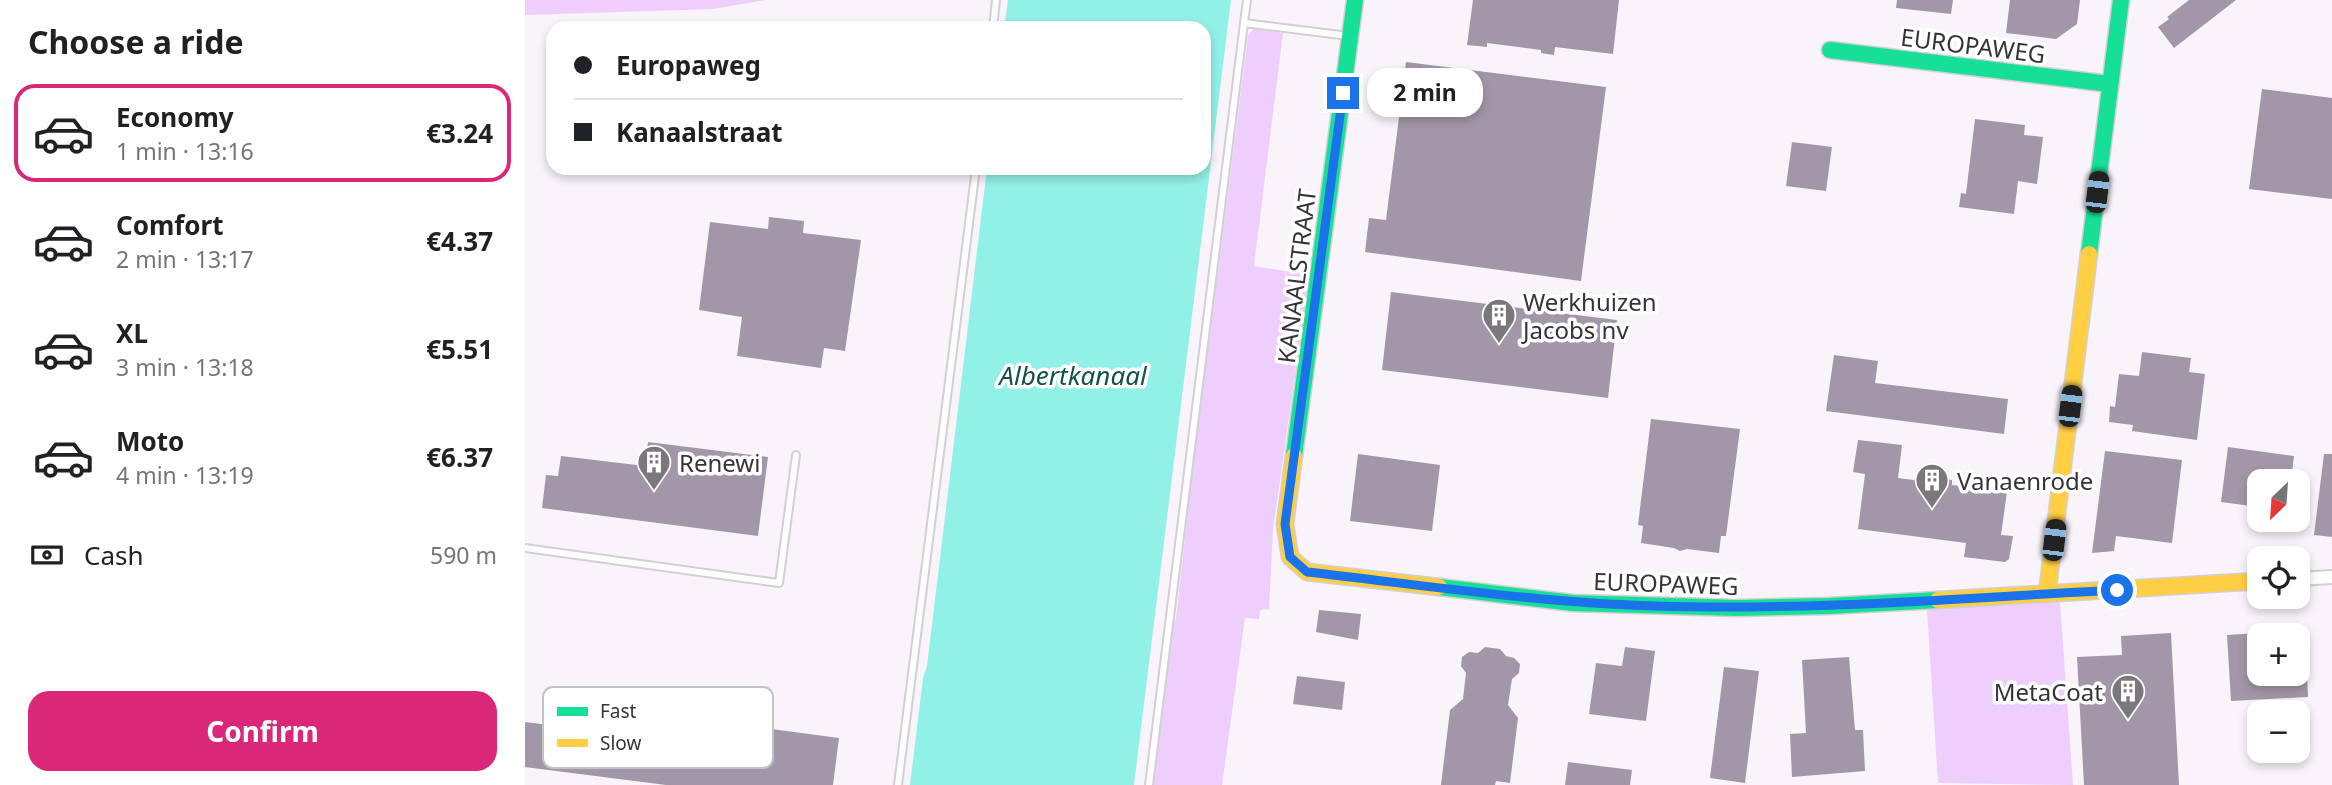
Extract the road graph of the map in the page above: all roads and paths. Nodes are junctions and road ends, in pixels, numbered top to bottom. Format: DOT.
graph roads {
  1 [pos="996,0"];
  2 [pos="1247,0"];
  3 [pos="1355,0"];
  4 [pos="2121,0"];
  5 [pos="994,21"];
  6 [pos="1244,23"];
  7 [pos="1350,36"];
  8 [pos="1830,50"];
  9 [pos="2110,84"];
  10 [pos="975,175"];
  11 [pos="796,455"];
  12 [pos="525,548"];
  13 [pos="1290,557"];
  14 [pos="2332,577"];
  15 [pos="2310,578"];
  16 [pos="2247,582"];
  17 [pos="2047,594"];
  18 [pos="898,785"];
  19 [pos="1149,785"];
  1 -- 5 [label="lane"];
  2 -- 6 [label="lane"];
  3 -- 7 [label="street, KANAALSTRAAT"];
  4 -- 9 [label="street"];
  6 -- 7 [label="lane"];
  6 -- 19 [label="lane"];
  7 -- 13 [label="street, KANAALSTRAAT"];
  8 -- 9 [label="street, EUROPAWEG"];
  9 -- 17 [label="street"];
  10 -- 18 [label="lane"];
  11 -- 12 [label="lane"];
  13 -- 17 [label="street, EUROPAWEG"];
  14 -- 15 [label="street"];
  16 -- 17 [label="street, EUROPAWEG"];
}
